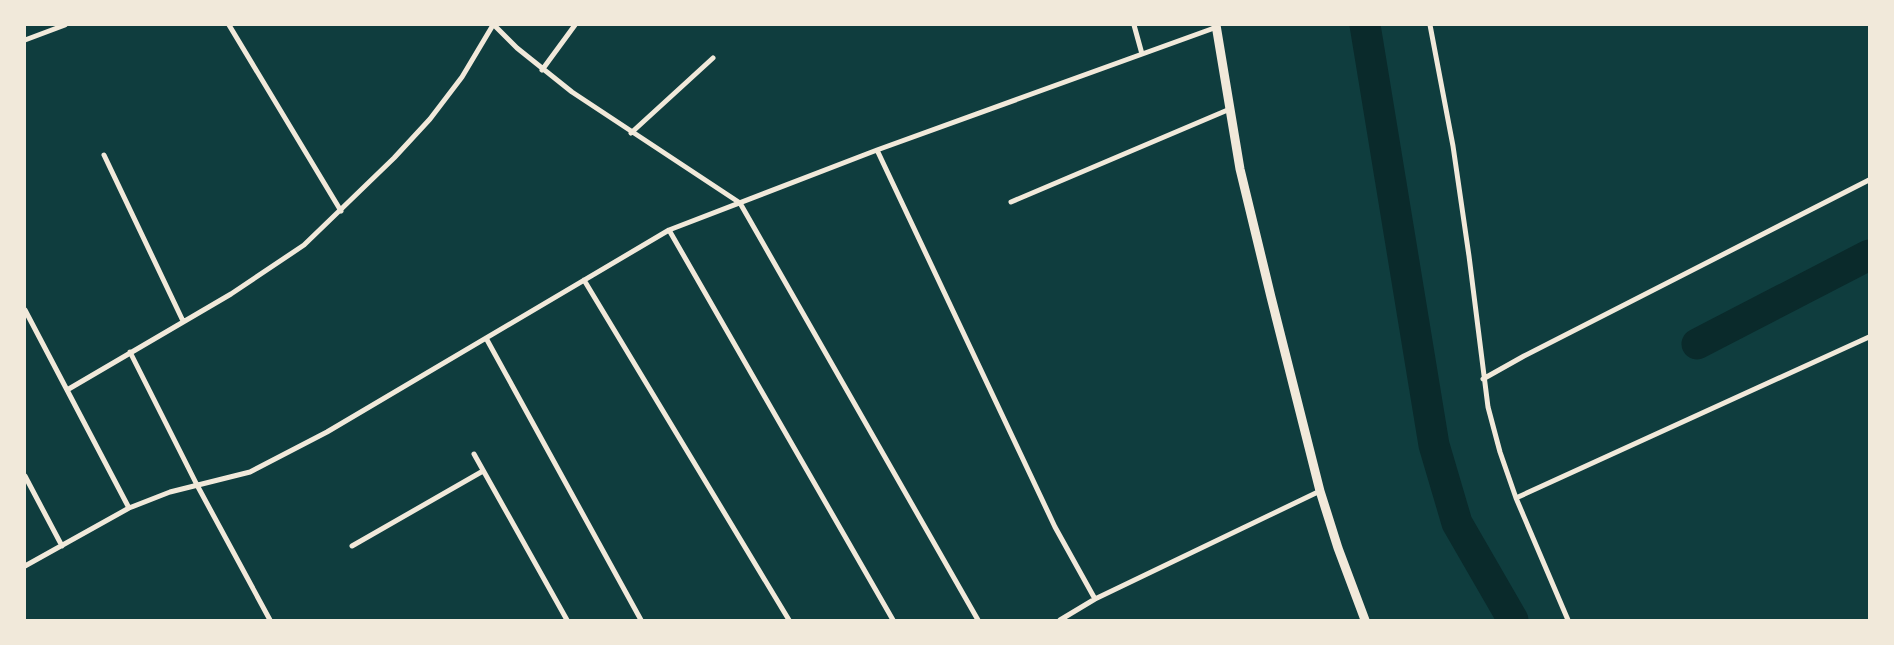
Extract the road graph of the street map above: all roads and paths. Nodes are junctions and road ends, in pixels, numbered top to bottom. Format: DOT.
graph roads {
  1 [pos="65,25"];
  2 [pos="229,25"];
  3 [pos="493,25"];
  4 [pos="575,25"];
  5 [pos="1134,25"];
  6 [pos="1430,25"];
  7 [pos="1217,26"];
  8 [pos="25,40"];
  9 [pos="1142,54"];
  10 [pos="713,58"];
  11 [pos="542,70"];
  12 [pos="1230,109"];
  13 [pos="631,133"];
  14 [pos="877,150"];
  15 [pos="104,155"];
  16 [pos="1869,180"];
  17 [pos="1011,202"];
  18 [pos="740,203"];
  19 [pos="341,211"];
  20 [pos="669,230"];
  21 [pos="584,280"];
  22 [pos="25,310"];
  23 [pos="183,321"];
  24 [pos="1869,337"];
  25 [pos="486,338"];
  26 [pos="130,352"];
  27 [pos="1483,379"];
  28 [pos="67,390"];
  29 [pos="474,454"];
  30 [pos="484,472"];
  31 [pos="25,476"];
  32 [pos="197,485"];
  33 [pos="1320,491"];
  34 [pos="1516,498"];
  35 [pos="129,508"];
  36 [pos="62,546"];
  37 [pos="352,546"];
  38 [pos="25,566"];
  39 [pos="1095,599"];
  40 [pos="270,620"];
  41 [pos="567,620"];
  42 [pos="641,620"];
  43 [pos="789,620"];
  44 [pos="892,620"];
  45 [pos="978,620"];
  46 [pos="1060,620"];
  47 [pos="1365,620"];
  48 [pos="1568,620"];
  1 -- 8 [label="street"];
  2 -- 19 [label="street"];
  3 -- 11 [label="street"];
  3 -- 19 [label="street"];
  4 -- 11 [label="street"];
  5 -- 9 [label="street"];
  6 -- 27 [label="street"];
  7 -- 9 [label="street"];
  7 -- 12 [label="street"];
  9 -- 14 [label="street"];
  10 -- 13 [label="street"];
  11 -- 13 [label="street"];
  12 -- 17 [label="street"];
  12 -- 33 [label="street"];
  13 -- 18 [label="street"];
  14 -- 18 [label="street"];
  14 -- 39 [label="street"];
  15 -- 23 [label="street"];
  16 -- 27 [label="street"];
  18 -- 20 [label="street"];
  18 -- 45 [label="street"];
  19 -- 23 [label="street"];
  20 -- 21 [label="street"];
  20 -- 44 [label="street"];
  21 -- 25 [label="street"];
  21 -- 43 [label="street"];
  22 -- 28 [label="street"];
  23 -- 26 [label="street"];
  24 -- 34 [label="street"];
  25 -- 32 [label="street"];
  25 -- 42 [label="street"];
  26 -- 28 [label="street"];
  26 -- 32 [label="street"];
  27 -- 34 [label="street"];
  28 -- 35 [label="street"];
  29 -- 30 [label="street"];
  30 -- 37 [label="street"];
  30 -- 41 [label="street"];
  31 -- 36 [label="street"];
  32 -- 35 [label="street"];
  32 -- 40 [label="street"];
  33 -- 39 [label="street"];
  33 -- 47 [label="street"];
  34 -- 48 [label="street"];
  35 -- 36 [label="street"];
  36 -- 38 [label="street"];
  39 -- 46 [label="street"];
}
